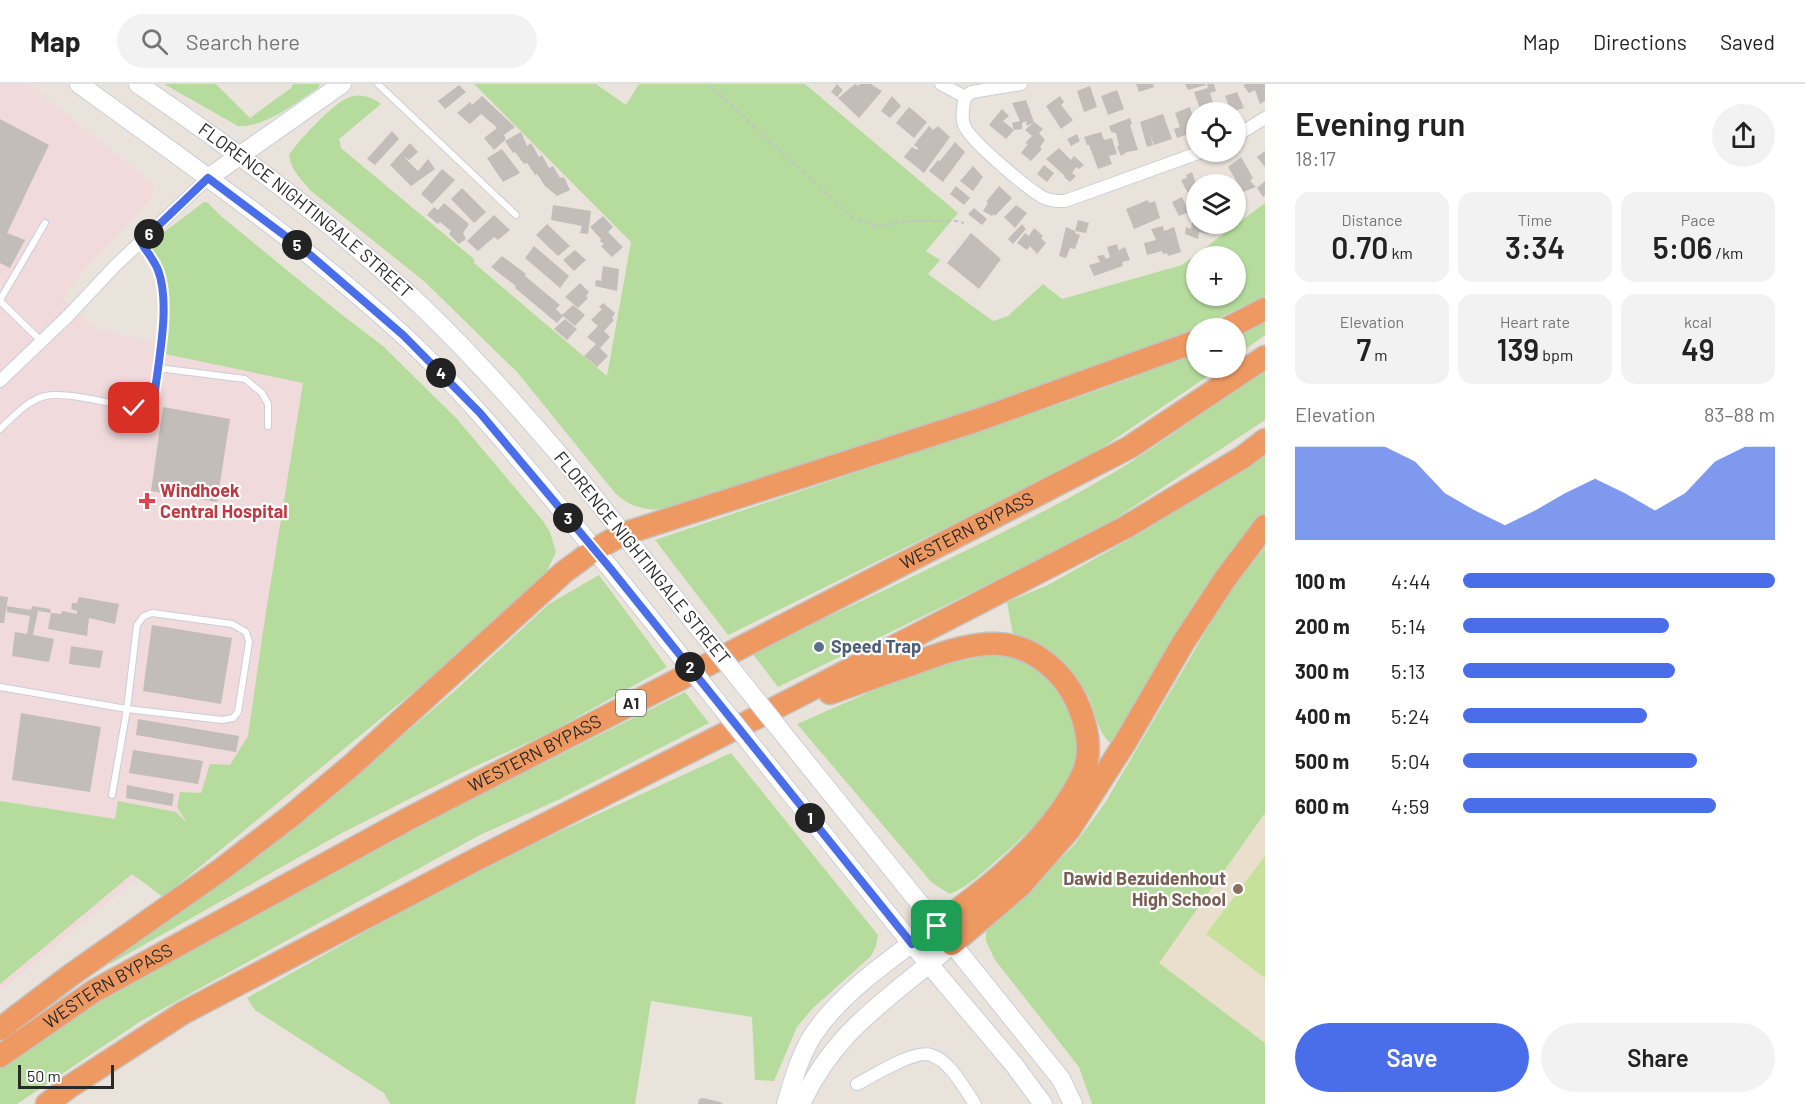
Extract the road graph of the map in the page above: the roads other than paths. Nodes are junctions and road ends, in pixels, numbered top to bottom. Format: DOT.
graph roads {
  1 [pos="79,84"];
  2 [pos="138,84"];
  3 [pos="342,84"];
  4 [pos="378,84"];
  5 [pos="941,84"];
  6 [pos="1021,84"];
  7 [pos="965,97"];
  8 [pos="1265,118"];
  9 [pos="1246,130"];
  10 [pos="239,155"];
  11 [pos="1186,157"];
  12 [pos="208,178"];
  13 [pos="516,215"];
  14 [pos="45,223"];
  15 [pos="141,242"];
  16 [pos="0,300"];
  17 [pos="1265,309"];
  18 [pos="1246,319"];
  19 [pos="42,342"];
  20 [pos="1186,345"];
  21 [pos="1265,357"];
  22 [pos="158,369"];
  23 [pos="0,381"];
  24 [pos="268,426"];
  25 [pos="0,429"];
  26 [pos="1265,440"];
  27 [pos="1265,526"];
  28 [pos="630,543"];
  29 [pos="594,550"];
  30 [pos="0,687"];
  31 [pos="127,708"];
  32 [pos="750,721"];
  33 [pos="112,795"];
  34 [pos="937,926"];
  35 [pos="912,944"];
  36 [pos="952,944"];
  37 [pos="930,964"];
  38 [pos="0,1029"];
  39 [pos="0,1056"];
  40 [pos="857,1084"];
  41 [pos="47,1104"];
  42 [pos="786,1104"];
  43 [pos="801,1104"];
  44 [pos="975,1104"];
  45 [pos="1043,1104"];
  46 [pos="1073,1104"];
  1 -- 12 [label="main road, FLORENCE NIGHTINGALE STREET"];
  2 -- 10 [label="main road, FLORENCE NIGHTINGALE STREET"];
  3 -- 10 [label="main road"];
  4 -- 13 [label="lane"];
  5 -- 7 [label="street"];
  6 -- 7 [label="street"];
  7 -- 11 [label="street"];
  8 -- 9 [label="street"];
  10 -- 12 [label="main road"];
  10 -- 28 [label="main road, FLORENCE NIGHTINGALE STREET"];
  12 -- 15 [label="street"];
  12 -- 29 [label="main road, FLORENCE NIGHTINGALE STREET"];
  14 -- 16 [label="lane"];
  15 -- 19 [label="street"];
  15 -- 22 [label="lane"];
  16 -- 19 [label="lane"];
  17 -- 18 [label="highway"];
  19 -- 23 [label="street"];
  20 -- 28 [label="highway"];
  21 -- 39 [label="highway, WESTERN BYPASS / A1"];
  22 -- 24 [label="lane"];
  22 -- 25 [label="lane"];
  26 -- 32 [label="highway"];
  27 -- 36 [label="highway"];
  28 -- 29 [label="highway"];
  28 -- 34 [label="main road, FLORENCE NIGHTINGALE STREET, bridge"];
  29 -- 35 [label="main road, FLORENCE NIGHTINGALE STREET, bridge"];
  29 -- 38 [label="highway"];
  30 -- 31 [label="lane"];
  31 -- 31 [label="lane"];
  31 -- 33 [label="lane"];
  32 -- 34 [label="highway"];
  32 -- 41 [label="highway"];
  34 -- 35 [label="main road"];
  34 -- 36 [label="main road, FLORENCE NIGHTINGALE STREET"];
  35 -- 37 [label="main road, FLORENCE NIGHTINGALE STREET"];
  35 -- 42 [label="main road"];
  36 -- 37 [label="main road"];
  36 -- 46 [label="main road, FLORENCE NIGHTINGALE STREET"];
  37 -- 43 [label="main road"];
  37 -- 45 [label="main road, FLORENCE NIGHTINGALE STREET"];
  40 -- 44 [label="street"];
}
